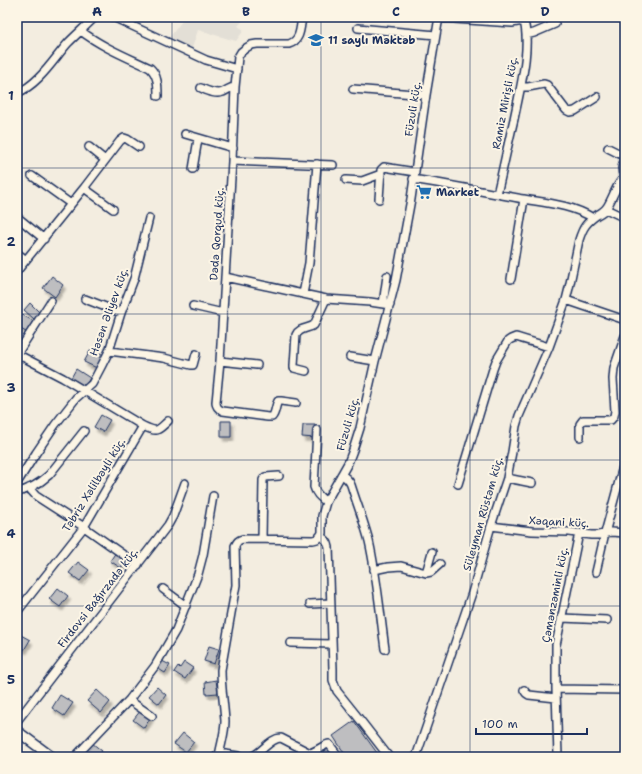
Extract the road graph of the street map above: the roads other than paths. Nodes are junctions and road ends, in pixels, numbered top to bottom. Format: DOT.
graph roads {
  1 [pos="96,17"];
  2 [pos="113,17"];
  3 [pos="302,17"];
  4 [pos="533,17"];
  5 [pos="439,18"];
  6 [pos="523,19"];
  7 [pos="555,24"];
  8 [pos="358,28"];
  9 [pos="81,31"];
  10 [pos="436,35"];
  11 [pos="526,35"];
  12 [pos="237,69"];
  13 [pos="235,87"];
  14 [pos="521,87"];
  15 [pos="201,88"];
  16 [pos="353,89"];
  17 [pos="17,93"];
  18 [pos="426,95"];
  19 [pos="158,96"];
  20 [pos="597,98"];
  21 [pos="185,134"];
  22 [pos="198,139"];
  23 [pos="89,147"];
  24 [pos="139,147"];
  25 [pos="233,148"];
  26 [pos="608,148"];
  27 [pos="625,156"];
  28 [pos="105,160"];
  29 [pos="232,161"];
  30 [pos="317,164"];
  31 [pos="333,165"];
  32 [pos="193,169"];
  33 [pos="381,174"];
  34 [pos="414,175"];
  35 [pos="32,176"];
  36 [pos="624,178"];
  37 [pos="346,180"];
  38 [pos="84,188"];
  39 [pos="497,194"];
  40 [pos="379,199"];
  41 [pos="524,199"];
  42 [pos="71,204"];
  43 [pos="113,209"];
  44 [pos="606,209"];
  45 [pos="17,217"];
  46 [pos="149,218"];
  47 [pos="593,218"];
  48 [pos="625,218"];
  49 [pos="44,239"];
  50 [pos="17,253"];
  51 [pos="26,260"];
  52 [pos="17,271"];
  53 [pos="387,276"];
  54 [pos="225,277"];
  55 [pos="511,279"];
  56 [pos="303,294"];
  57 [pos="84,299"];
  58 [pos="326,299"];
  59 [pos="566,300"];
  60 [pos="51,301"];
  61 [pos="386,304"];
  62 [pos="193,306"];
  63 [pos="121,313"];
  64 [pos="223,313"];
  65 [pos="625,320"];
  66 [pos="625,336"];
  67 [pos="549,346"];
  68 [pos="108,351"];
  69 [pos="17,354"];
  70 [pos="196,354"];
  71 [pos="350,357"];
  72 [pos="220,361"];
  73 [pos="375,361"];
  74 [pos="257,365"];
  75 [pos="306,371"];
  76 [pos="84,391"];
  77 [pos="296,403"];
  78 [pos="168,420"];
  79 [pos="143,426"];
  80 [pos="317,430"];
  81 [pos="84,431"];
  82 [pos="580,437"];
  83 [pos="625,459"];
  84 [pos="624,467"];
  85 [pos="342,474"];
  86 [pos="279,476"];
  87 [pos="507,478"];
  88 [pos="17,483"];
  89 [pos="185,483"];
  90 [pos="532,483"];
  91 [pos="458,484"];
  92 [pos="29,488"];
  93 [pos="17,492"];
  94 [pos="213,496"];
  95 [pos="326,502"];
  96 [pos="491,526"];
  97 [pos="84,527"];
  98 [pos="579,533"];
  99 [pos="605,533"];
  100 [pos="625,533"];
  101 [pos="320,536"];
  102 [pos="262,539"];
  103 [pos="432,552"];
  104 [pos="440,564"];
  105 [pos="138,565"];
  106 [pos="374,570"];
  107 [pos="596,572"];
  108 [pos="426,573"];
  109 [pos="163,589"];
  110 [pos="330,603"];
  111 [pos="310,604"];
  112 [pos="186,606"];
  113 [pos="17,612"];
  114 [pos="562,618"];
  115 [pos="607,620"];
  116 [pos="290,643"];
  117 [pos="332,644"];
  118 [pos="385,649"];
  119 [pos="556,689"];
  120 [pos="524,690"];
  121 [pos="625,690"];
  122 [pos="556,698"];
  123 [pos="128,700"];
  124 [pos="152,716"];
  125 [pos="17,721"];
  126 [pos="17,731"];
  127 [pos="218,756"];
  128 [pos="52,757"];
  129 [pos="75,757"];
  130 [pos="238,757"];
  131 [pos="251,757"];
  132 [pos="340,757"];
  133 [pos="389,757"];
  134 [pos="416,757"];
  135 [pos="558,757"];
  1 -- 9 [label="street"];
  2 -- 12 [label="street"];
  3 -- 12 [label="street, Dədə Qorqud küç."];
  4 -- 6 [label="street"];
  5 -- 6 [label="street"];
  5 -- 10 [label="street, Füzuli küç."];
  6 -- 11 [label="street, Ramiz Mirişli küç."];
  7 -- 11 [label="street"];
  8 -- 10 [label="street"];
  9 -- 17 [label="street"];
  9 -- 19 [label="street"];
  10 -- 18 [label="street, Füzuli küç."];
  11 -- 14 [label="street, Ramiz Mirişli küç."];
  12 -- 13 [label="street, Dədə Qorqud küç."];
  13 -- 15 [label="street"];
  13 -- 25 [label="street, Dədə Qorqud küç."];
  14 -- 20 [label="street"];
  14 -- 39 [label="street, Ramiz Mirişli küç."];
  16 -- 18 [label="street"];
  18 -- 34 [label="street, Füzuli küç."];
  21 -- 22 [label="street"];
  22 -- 25 [label="street"];
  22 -- 32 [label="street"];
  23 -- 28 [label="street"];
  24 -- 28 [label="street"];
  25 -- 29 [label="street, Dədə Qorqud küç."];
  26 -- 27 [label="street"];
  27 -- 36 [label="street"];
  28 -- 38 [label="street"];
  29 -- 30 [label="street"];
  29 -- 54 [label="street, Dədə Qorqud küç."];
  30 -- 31 [label="street"];
  30 -- 56 [label="street"];
  33 -- 34 [label="street"];
  33 -- 37 [label="street"];
  33 -- 40 [label="street"];
  34 -- 39 [label="street"];
  34 -- 61 [label="street, Füzuli küç."];
  35 -- 42 [label="street"];
  36 -- 44 [label="street, Süleyman Rüstəm küç."];
  38 -- 42 [label="street"];
  38 -- 43 [label="street"];
  39 -- 41 [label="street"];
  41 -- 47 [label="street"];
  41 -- 55 [label="street"];
  42 -- 49 [label="street"];
  44 -- 47 [label="street, Süleyman Rüstəm küç."];
  44 -- 48 [label="street"];
  45 -- 49 [label="street"];
  46 -- 63 [label="street, Həsən Əliyev küç."];
  47 -- 59 [label="street, Süleyman Rüstəm küç."];
  49 -- 51 [label="street"];
  50 -- 51 [label="street"];
  51 -- 52 [label="street"];
  53 -- 61 [label="street"];
  54 -- 56 [label="street"];
  54 -- 64 [label="street, Dədə Qorqud küç."];
  56 -- 58 [label="street"];
  57 -- 63 [label="street"];
  58 -- 61 [label="street"];
  58 -- 75 [label="street"];
  59 -- 65 [label="street"];
  59 -- 67 [label="street, Süleyman Rüstəm küç."];
  60 -- 69 [label="street"];
  61 -- 73 [label="street, Füzuli küç."];
  62 -- 64 [label="street"];
  63 -- 68 [label="street, Həsən Əliyev küç."];
  64 -- 72 [label="street, Dədə Qorqud küç."];
  66 -- 82 [label="street"];
  67 -- 87 [label="street, Süleyman Rüstəm küç."];
  67 -- 91 [label="street"];
  68 -- 70 [label="street"];
  68 -- 76 [label="street, Həsən Əliyev küç."];
  69 -- 76 [label="street"];
  71 -- 73 [label="street"];
  72 -- 74 [label="street"];
  72 -- 77 [label="street, Dədə Qorqud küç."];
  73 -- 85 [label="street, Füzuli küç."];
  76 -- 79 [label="street"];
  76 -- 88 [label="street, Həsən Əliyev küç."];
  78 -- 79 [label="street"];
  79 -- 97 [label="street, Təbriz Xəlilbəyli küç."];
  80 -- 95 [label="street"];
  81 -- 92 [label="street"];
  83 -- 84 [label="street"];
  84 -- 99 [label="street"];
  85 -- 95 [label="street, Füzuli küç."];
  85 -- 106 [label="street"];
  86 -- 102 [label="street"];
  87 -- 90 [label="street"];
  87 -- 96 [label="street, Süleyman Rüstəm küç."];
  89 -- 105 [label="street, Firdovsi Bağırzadə küç."];
  92 -- 93 [label="street"];
  92 -- 97 [label="street"];
  94 -- 112 [label="street"];
  95 -- 101 [label="street, Füzuli küç."];
  96 -- 98 [label="street, Xəqani küç."];
  96 -- 134 [label="street, Süleyman Rüstəm küç."];
  97 -- 105 [label="street"];
  97 -- 113 [label="street, Təbriz Xəlilbəyli küç."];
  98 -- 99 [label="street, Xəqani küç."];
  98 -- 114 [label="street, Çəmənzəminli küç."];
  99 -- 100 [label="street, Xəqani küç."];
  99 -- 107 [label="street"];
  101 -- 102 [label="street"];
  101 -- 110 [label="street"];
  102 -- 127 [label="street"];
  103 -- 108 [label="street"];
  104 -- 108 [label="street"];
  105 -- 125 [label="street, Firdovsi Bağırzadə küç."];
  106 -- 108 [label="street"];
  106 -- 118 [label="street"];
  109 -- 112 [label="street"];
  110 -- 111 [label="street"];
  110 -- 117 [label="street"];
  112 -- 123 [label="street"];
  114 -- 115 [label="street"];
  114 -- 119 [label="street, Çəmənzəminli küç."];
  116 -- 117 [label="street"];
  117 -- 133 [label="street"];
  119 -- 121 [label="street"];
  119 -- 122 [label="street, Çəmənzəminli küç."];
  120 -- 122 [label="street"];
  122 -- 135 [label="street, Çəmənzəminli küç."];
  123 -- 124 [label="street"];
  123 -- 129 [label="street"];
  126 -- 128 [label="street"];
  127 -- 130 [label="street"];
  131 -- 132 [label="street"];
}
